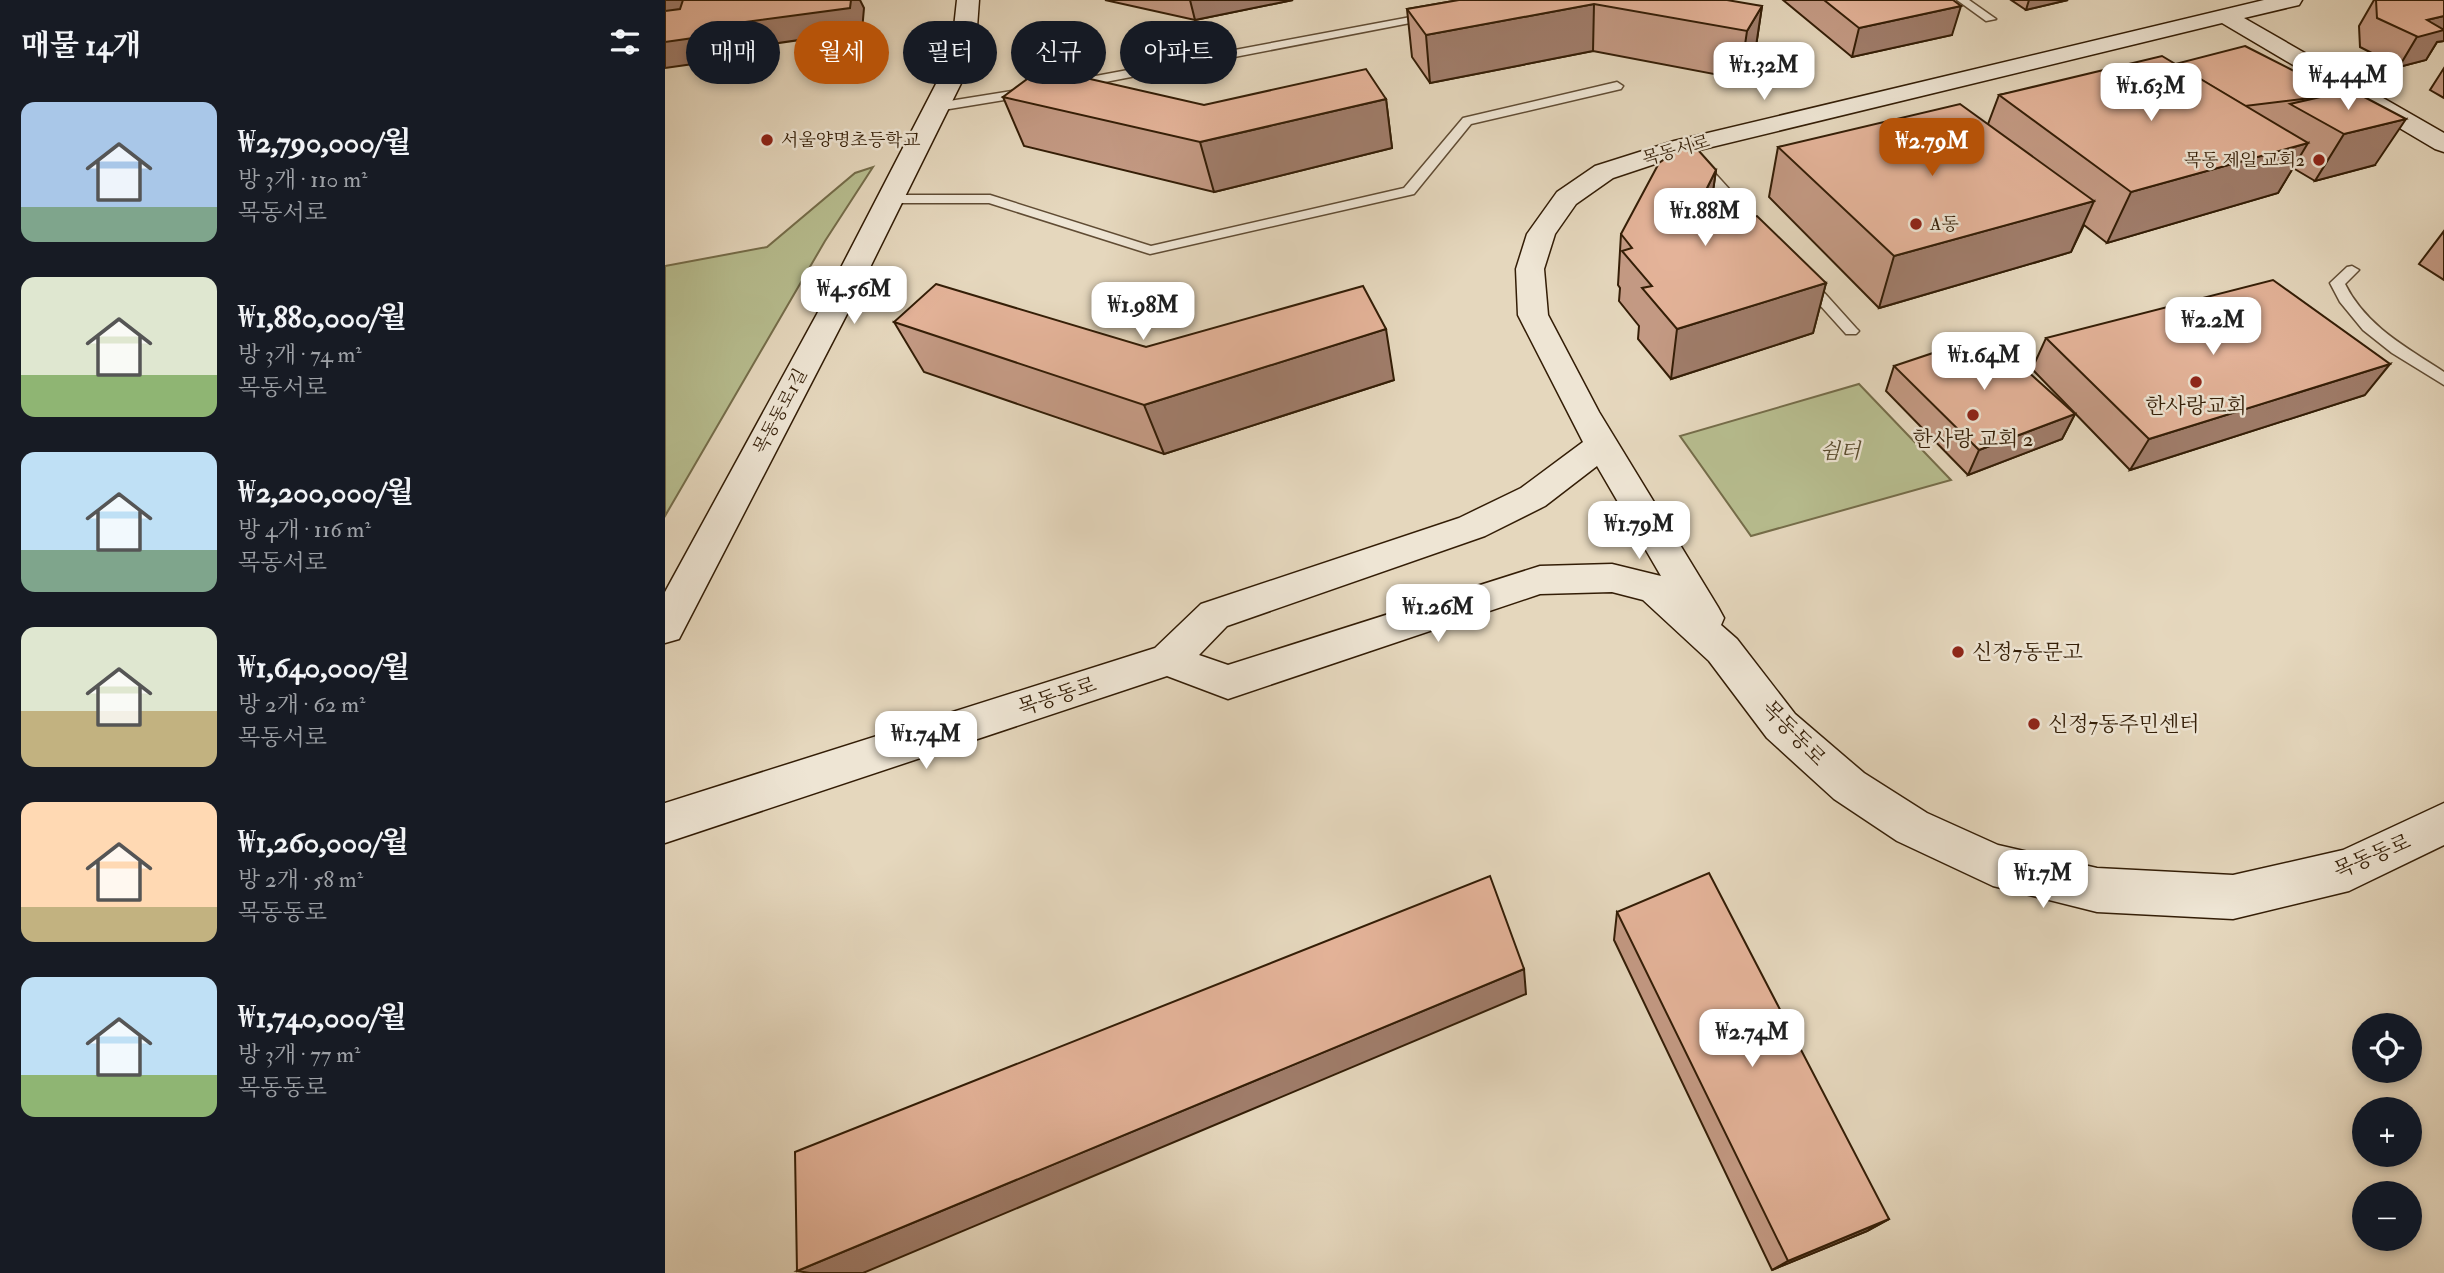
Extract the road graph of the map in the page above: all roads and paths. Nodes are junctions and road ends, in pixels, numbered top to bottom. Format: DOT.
graph roads {
  1 [pos="968,0"];
  2 [pos="1962,0"];
  3 [pos="2291,0"];
  4 [pos="1439,15"];
  5 [pos="2225,16"];
  6 [pos="1990,19"];
  7 [pos="1617,86"];
  8 [pos="937,107"];
  9 [pos="2444,144"];
  10 [pos="1683,146"];
  11 [pos="891,199"];
  12 [pos="1776,249"];
  13 [pos="1795,269"];
  14 [pos="2352,270"];
  15 [pos="1851,331"];
  16 [pos="2444,380"];
  17 [pos="1603,444"];
  18 [pos="665,628"];
  19 [pos="1723,650"];
  20 [pos="1168,660"];
  21 [pos="665,822"];
  22 [pos="2444,823"];
  1 -- 8 [label="main road, 목동동로1길"];
  2 -- 6 [label="lane"];
  3 -- 5 [label="main road, 목동서로"];
  4 -- 8 [label="lane"];
  5 -- 9 [label="main road"];
  5 -- 10 [label="main road, 목동서로"];
  7 -- 11 [label="lane"];
  8 -- 11 [label="main road, 목동동로1길"];
  10 -- 12 [label="lane"];
  10 -- 17 [label="main road, 목동서로"];
  11 -- 18 [label="main road, 목동동로1길"];
  13 -- 15 [label="lane"];
  14 -- 16 [label="lane"];
  17 -- 19 [label="main road, 목동서로"];
  17 -- 20 [label="main road, 목동동로"];
  19 -- 20 [label="main road, 목동동로"];
  19 -- 22 [label="main road, 목동동로"];
  20 -- 21 [label="main road, 목동동로"];
}
